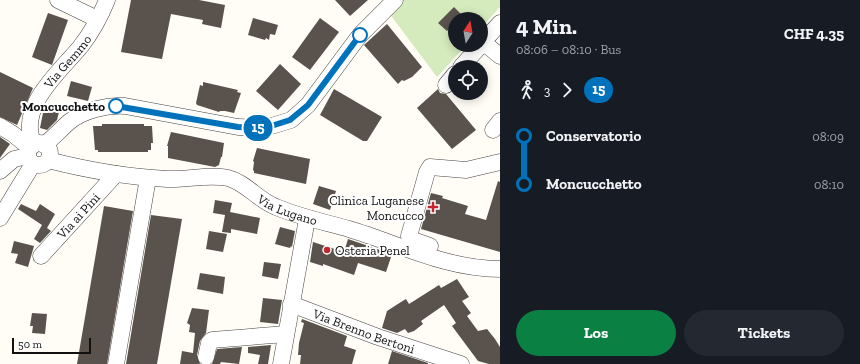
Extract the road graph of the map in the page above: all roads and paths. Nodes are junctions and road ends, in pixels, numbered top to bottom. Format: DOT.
graph roads {
  1 [pos="58,0"];
  2 [pos="107,0"];
  3 [pos="395,0"];
  4 [pos="97,19"];
  5 [pos="500,23"];
  6 [pos="488,37"];
  7 [pos="488,48"];
  8 [pos="475,52"];
  9 [pos="500,56"];
  10 [pos="468,60"];
  11 [pos="0,126"];
  12 [pos="36,153"];
  13 [pos="500,162"];
  14 [pos="0,171"];
  15 [pos="116,174"];
  16 [pos="148,178"];
  17 [pos="0,218"];
  18 [pos="307,219"];
  19 [pos="41,256"];
  20 [pos="494,269"];
  21 [pos="290,304"];
  22 [pos="286,334"];
  23 [pos="206,357"];
  24 [pos="116,364"];
  25 [pos="281,364"];
  26 [pos="461,364"];
  1 -- 4 [label="street"];
  2 -- 4 [label="street, Via Gemmo"];
  3 -- 12 [label="street"];
  4 -- 12 [label="street, Via Gemmo"];
  5 -- 6 [label="street"];
  7 -- 9 [label="street"];
  8 -- 10 [label="street"];
  11 -- 12 [label="street"];
  12 -- 14 [label="street"];
  12 -- 15 [label="street, Via Lugano"];
  12 -- 17 [label="street"];
  13 -- 20 [label="street"];
  15 -- 16 [label="street, Via Lugano"];
  15 -- 19 [label="street, Via ai Pini"];
  16 -- 18 [label="street, Via Lugano"];
  16 -- 24 [label="street"];
  18 -- 20 [label="street, Via Lugano"];
  18 -- 21 [label="street"];
  21 -- 22 [label="street"];
  21 -- 26 [label="street, Via Brenno Bertoni"];
  22 -- 23 [label="street"];
  22 -- 25 [label="street"];
}
